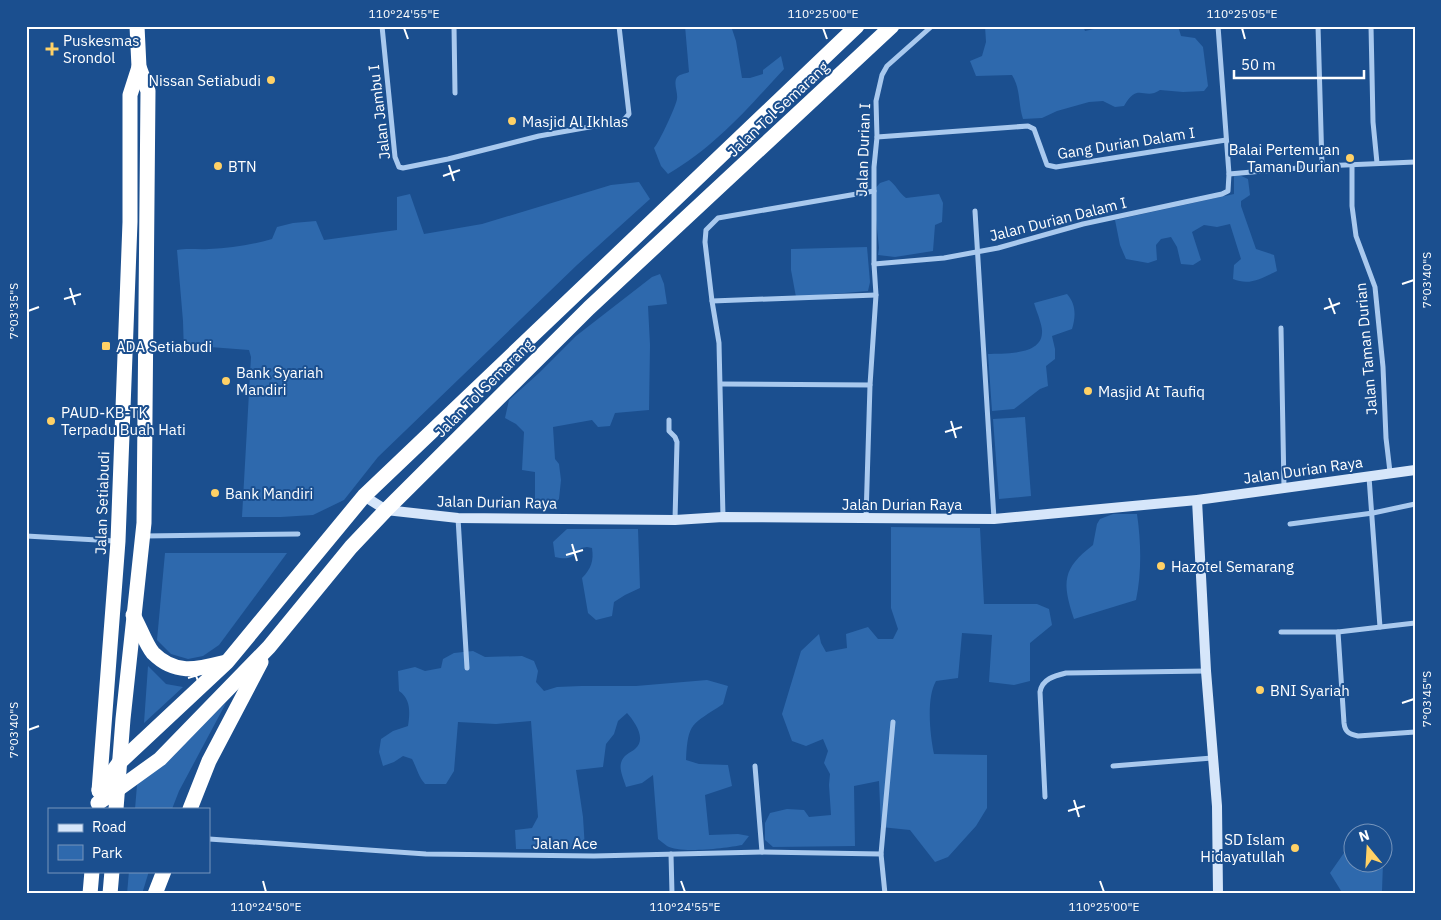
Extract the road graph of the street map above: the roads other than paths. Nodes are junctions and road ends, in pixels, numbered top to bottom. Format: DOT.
graph roads {
  1 [pos="137,26"];
  2 [pos="382,26"];
  3 [pos="454,26"];
  4 [pos="619,26"];
  5 [pos="856,26"];
  6 [pos="892,26"];
  7 [pos="932,26"];
  8 [pos="1218,26"];
  9 [pos="1318,26"];
  10 [pos="1371,26"];
  11 [pos="139,67"];
  12 [pos="455,93"];
  13 [pos="877,137"];
  14 [pos="1226,140"];
  15 [pos="1415,162"];
  16 [pos="1378,163"];
  17 [pos="1322,166"];
  18 [pos="1352,166"];
  19 [pos="1229,174"];
  20 [pos="874,191"];
  21 [pos="975,211"];
  22 [pos="979,252"];
  23 [pos="874,264"];
  24 [pos="876,296"];
  25 [pos="712,301"];
  26 [pos="1281,328"];
  27 [pos="721,384"];
  28 [pos="870,385"];
  29 [pos="669,420"];
  30 [pos="1415,470"];
  31 [pos="1390,472"];
  32 [pos="1369,477"];
  33 [pos="1284,488"];
  34 [pos="364,496"];
  35 [pos="1197,500"];
  36 [pos="1415,504"];
  37 [pos="386,510"];
  38 [pos="1373,513"];
  39 [pos="723,517"];
  40 [pos="458,518"];
  41 [pos="866,519"];
  42 [pos="994,519"];
  43 [pos="675,520"];
  44 [pos="1290,524"];
  45 [pos="298,534"];
  46 [pos="26,536"];
  47 [pos="144,536"];
  48 [pos="118,541"];
  49 [pos="133,615"];
  50 [pos="1415,623"];
  51 [pos="1380,627"];
  52 [pos="1281,632"];
  53 [pos="1338,632"];
  54 [pos="269,647"];
  55 [pos="227,662"];
  56 [pos="467,668"];
  57 [pos="1206,671"];
  58 [pos="893,722"];
  59 [pos="1415,732"];
  60 [pos="1212,758"];
  61 [pos="119,763"];
  62 [pos="755,766"];
  63 [pos="1113,766"];
  64 [pos="118,790"];
  65 [pos="1045,797"];
  66 [pos="98,801"];
  67 [pos="116,808"];
  68 [pos="190,808"];
  69 [pos="210,839"];
  70 [pos="762,852"];
  71 [pos="671,854"];
  72 [pos="881,854"];
  73 [pos="92,872"];
  74 [pos="112,872"];
  75 [pos="164,872"];
  76 [pos="90,894"];
  77 [pos="110,894"];
  78 [pos="155,894"];
  79 [pos="672,894"];
  80 [pos="885,894"];
  81 [pos="1218,894"];
  1 -- 11 [label="highway, Jalan Setiabudi"];
  2 -- 4 [label="street, Jalan Jambu I"];
  3 -- 12 [label="street"];
  5 -- 34 [label="highway, Jalan Tol Semarang"];
  6 -- 37 [label="highway, Jalan Tol Semarang"];
  7 -- 13 [label="street, Jalan Durian I"];
  8 -- 14 [label="street"];
  9 -- 17 [label="street"];
  10 -- 16 [label="street"];
  11 -- 47 [label="highway, Jalan Setiabudi"];
  11 -- 48 [label="highway, Jalan Setiabudi"];
  13 -- 14 [label="street, Gang Durian Dalam I"];
  13 -- 20 [label="street, Jalan Durian I"];
  14 -- 19 [label="street"];
  15 -- 16 [label="street"];
  16 -- 18 [label="street"];
  17 -- 18 [label="street"];
  17 -- 19 [label="street"];
  18 -- 31 [label="street, Jalan Taman Durian"];
  19 -- 22 [label="street, Jalan Durian Dalam I"];
  20 -- 23 [label="street, Jalan Durian I"];
  20 -- 25 [label="street"];
  21 -- 22 [label="street"];
  22 -- 23 [label="street, Jalan Durian Dalam I"];
  22 -- 42 [label="street"];
  23 -- 24 [label="street, Jalan Durian I"];
  24 -- 25 [label="street"];
  24 -- 28 [label="street, Jalan Durian I"];
  25 -- 27 [label="street"];
  26 -- 33 [label="street"];
  27 -- 28 [label="street"];
  27 -- 39 [label="street"];
  28 -- 41 [label="street, Jalan Durian I"];
  29 -- 43 [label="street"];
  30 -- 31 [label="main road, Jalan Durian Raya"];
  31 -- 32 [label="main road, Jalan Durian Raya"];
  32 -- 33 [label="main road, Jalan Durian Raya"];
  32 -- 38 [label="street"];
  33 -- 35 [label="main road, Jalan Durian Raya"];
  34 -- 37 [label="main road"];
  34 -- 55 [label="highway, Jalan Tol Semarang"];
  35 -- 42 [label="main road, Jalan Durian Raya"];
  35 -- 57 [label="main road"];
  36 -- 38 [label="street"];
  37 -- 40 [label="main road, Jalan Durian Raya"];
  37 -- 54 [label="highway, Jalan Tol Semarang"];
  38 -- 44 [label="street"];
  38 -- 51 [label="street"];
  39 -- 41 [label="main road, Jalan Durian Raya"];
  39 -- 43 [label="main road, Jalan Durian Raya"];
  40 -- 43 [label="main road, Jalan Durian Raya"];
  40 -- 56 [label="street"];
  41 -- 42 [label="main road, Jalan Durian Raya"];
  45 -- 47 [label="street"];
  46 -- 48 [label="street"];
  47 -- 49 [label="highway, Jalan Setiabudi"];
  48 -- 66 [label="highway, Jalan Setiabudi"];
  49 -- 55 [label="highway"];
  49 -- 61 [label="highway, Jalan Setiabudi"];
  50 -- 51 [label="street"];
  51 -- 53 [label="street"];
  52 -- 53 [label="street"];
  53 -- 59 [label="street"];
  54 -- 64 [label="highway, Jalan Tol Semarang"];
  54 -- 68 [label="highway"];
  55 -- 61 [label="highway, Jalan Tol Semarang"];
  57 -- 60 [label="main road"];
  57 -- 65 [label="street"];
  58 -- 72 [label="street"];
  60 -- 63 [label="street"];
  60 -- 81 [label="main road"];
  61 -- 64 [label="highway, Jalan Setiabudi"];
  61 -- 66 [label="highway"];
  62 -- 70 [label="street"];
  64 -- 66 [label="highway"];
  64 -- 67 [label="highway, Jalan Setiabudi"];
  69 -- 71 [label="street, Jalan Ace"];
  70 -- 71 [label="street, Jalan Ace"];
  70 -- 72 [label="street, Jalan Ace"];
  71 -- 79 [label="street"];
  72 -- 80 [label="street"];
  73 -- 76 [label="highway"];
  74 -- 77 [label="highway"];
  75 -- 78 [label="highway"];
}
